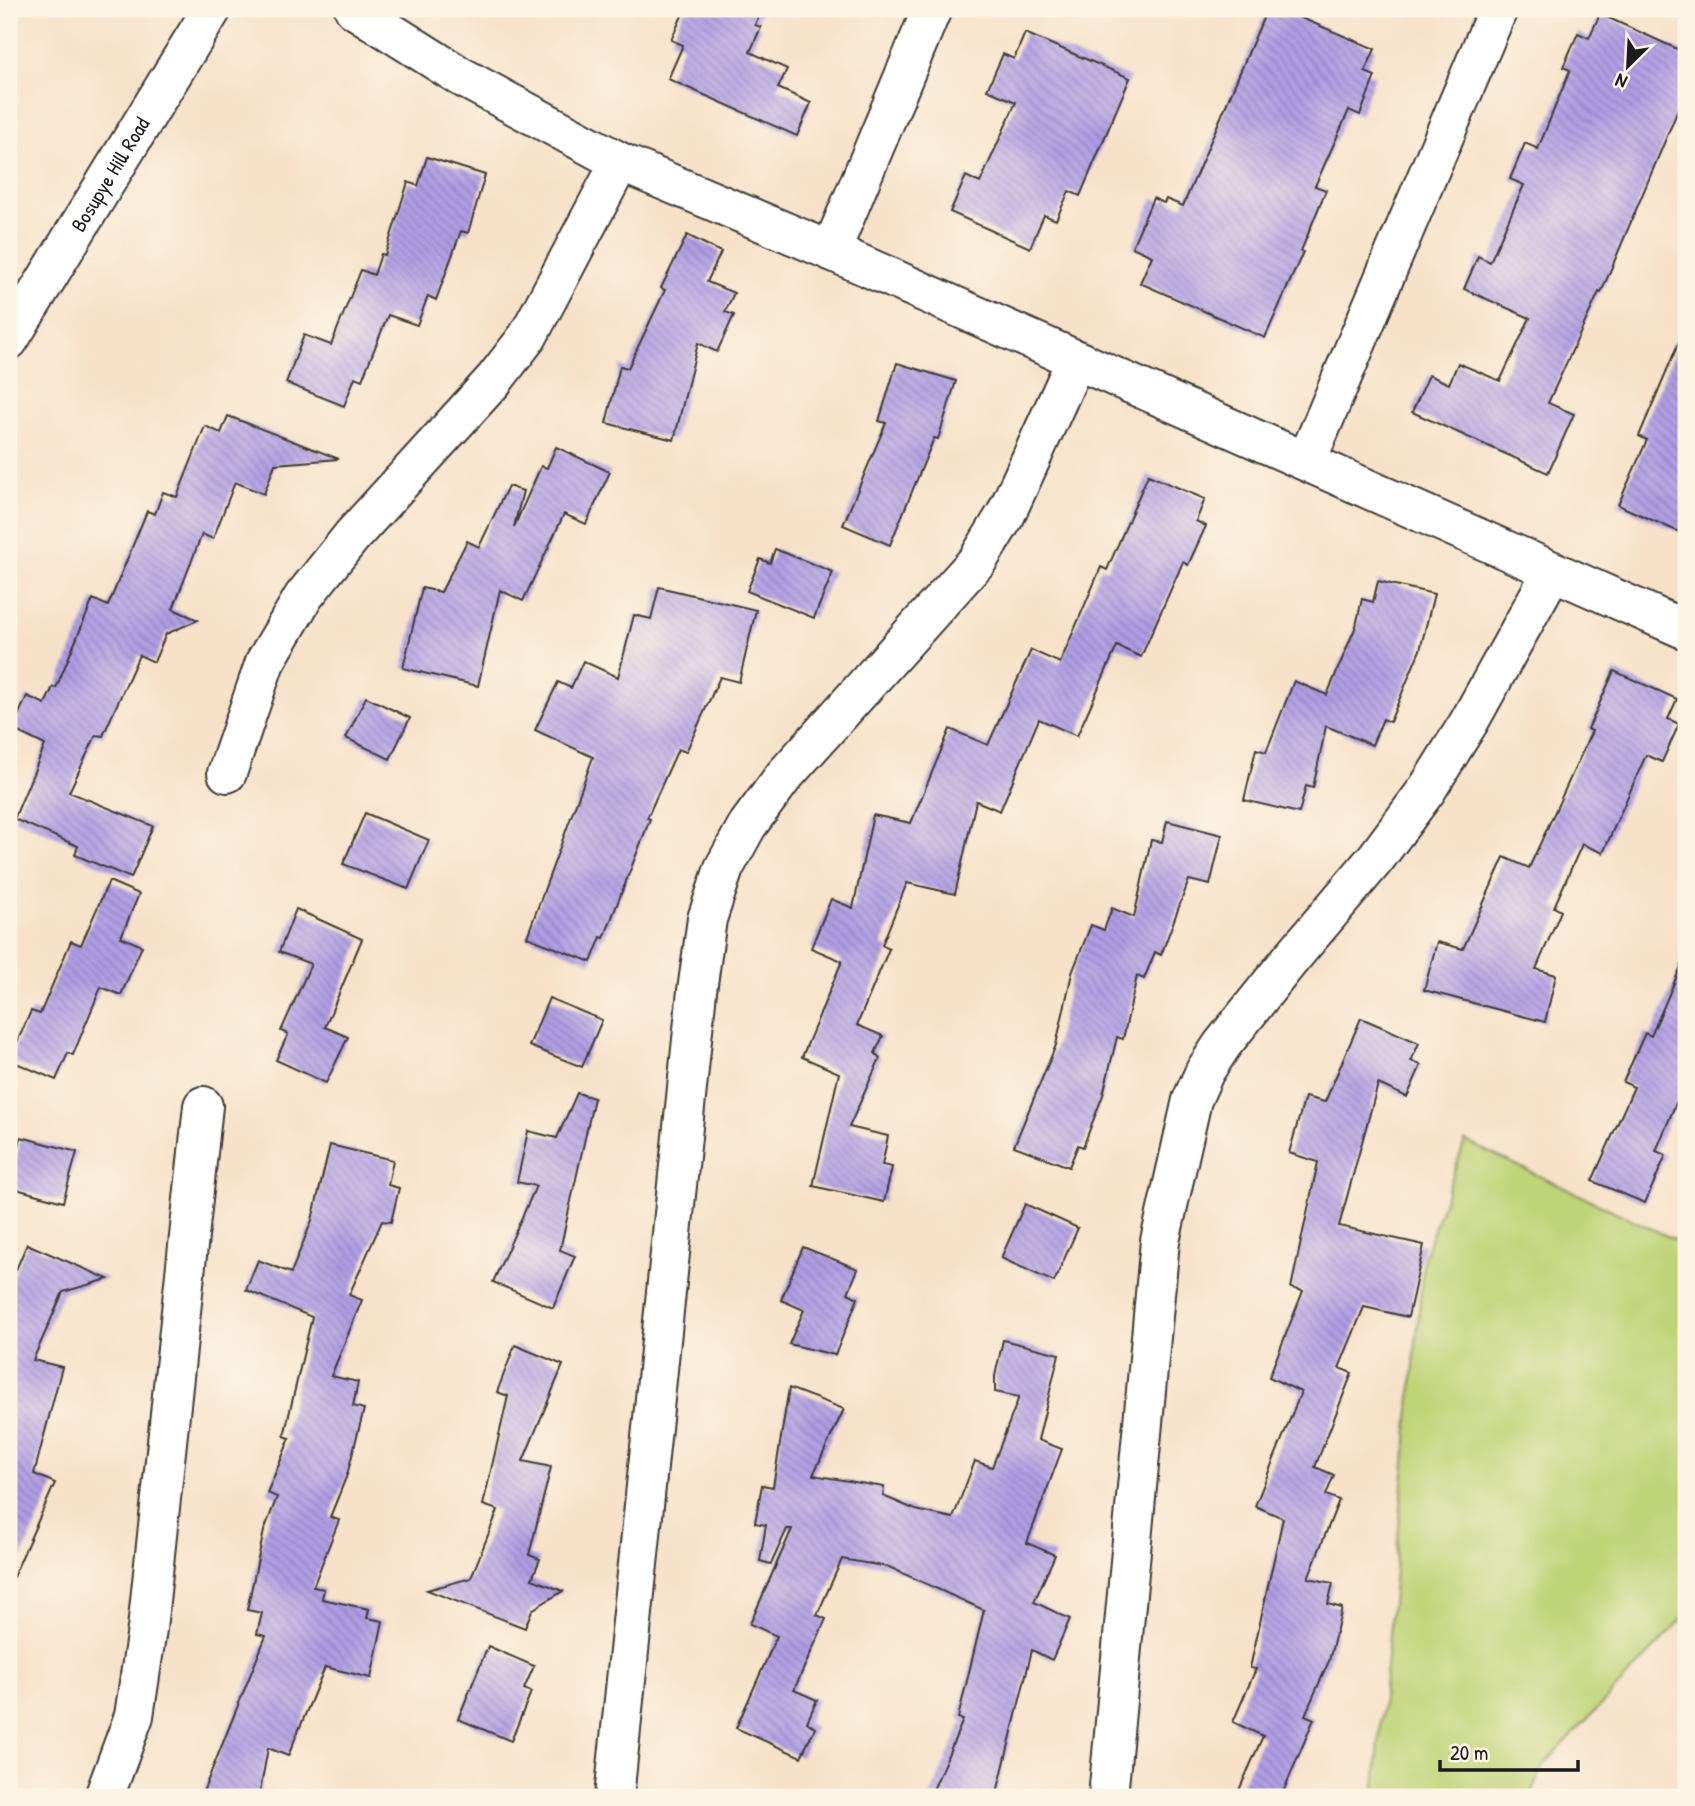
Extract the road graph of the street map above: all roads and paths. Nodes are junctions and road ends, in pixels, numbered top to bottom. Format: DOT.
graph roads {
  1 [pos="212,9"];
  2 [pos="354,9"];
  3 [pos="932,9"];
  4 [pos="1498,9"];
  5 [pos="620,162"];
  6 [pos="831,251"];
  7 [pos="9,340"];
  8 [pos="1076,360"];
  9 [pos="1307,460"];
  10 [pos="1552,572"];
  11 [pos="1686,630"];
  12 [pos="227,773"];
  13 [pos="203,1106"];
  14 [pos="104,1797"];
  15 [pos="614,1797"];
  16 [pos="1108,1797"];
  1 -- 7 [label="street, Bosupye Hill Road"];
  2 -- 5 [label="street"];
  3 -- 6 [label="street"];
  4 -- 9 [label="street"];
  5 -- 6 [label="street"];
  5 -- 12 [label="street"];
  6 -- 8 [label="street"];
  8 -- 9 [label="street"];
  8 -- 15 [label="street"];
  9 -- 10 [label="street"];
  10 -- 11 [label="street"];
  10 -- 16 [label="street"];
  13 -- 14 [label="street"];
}
